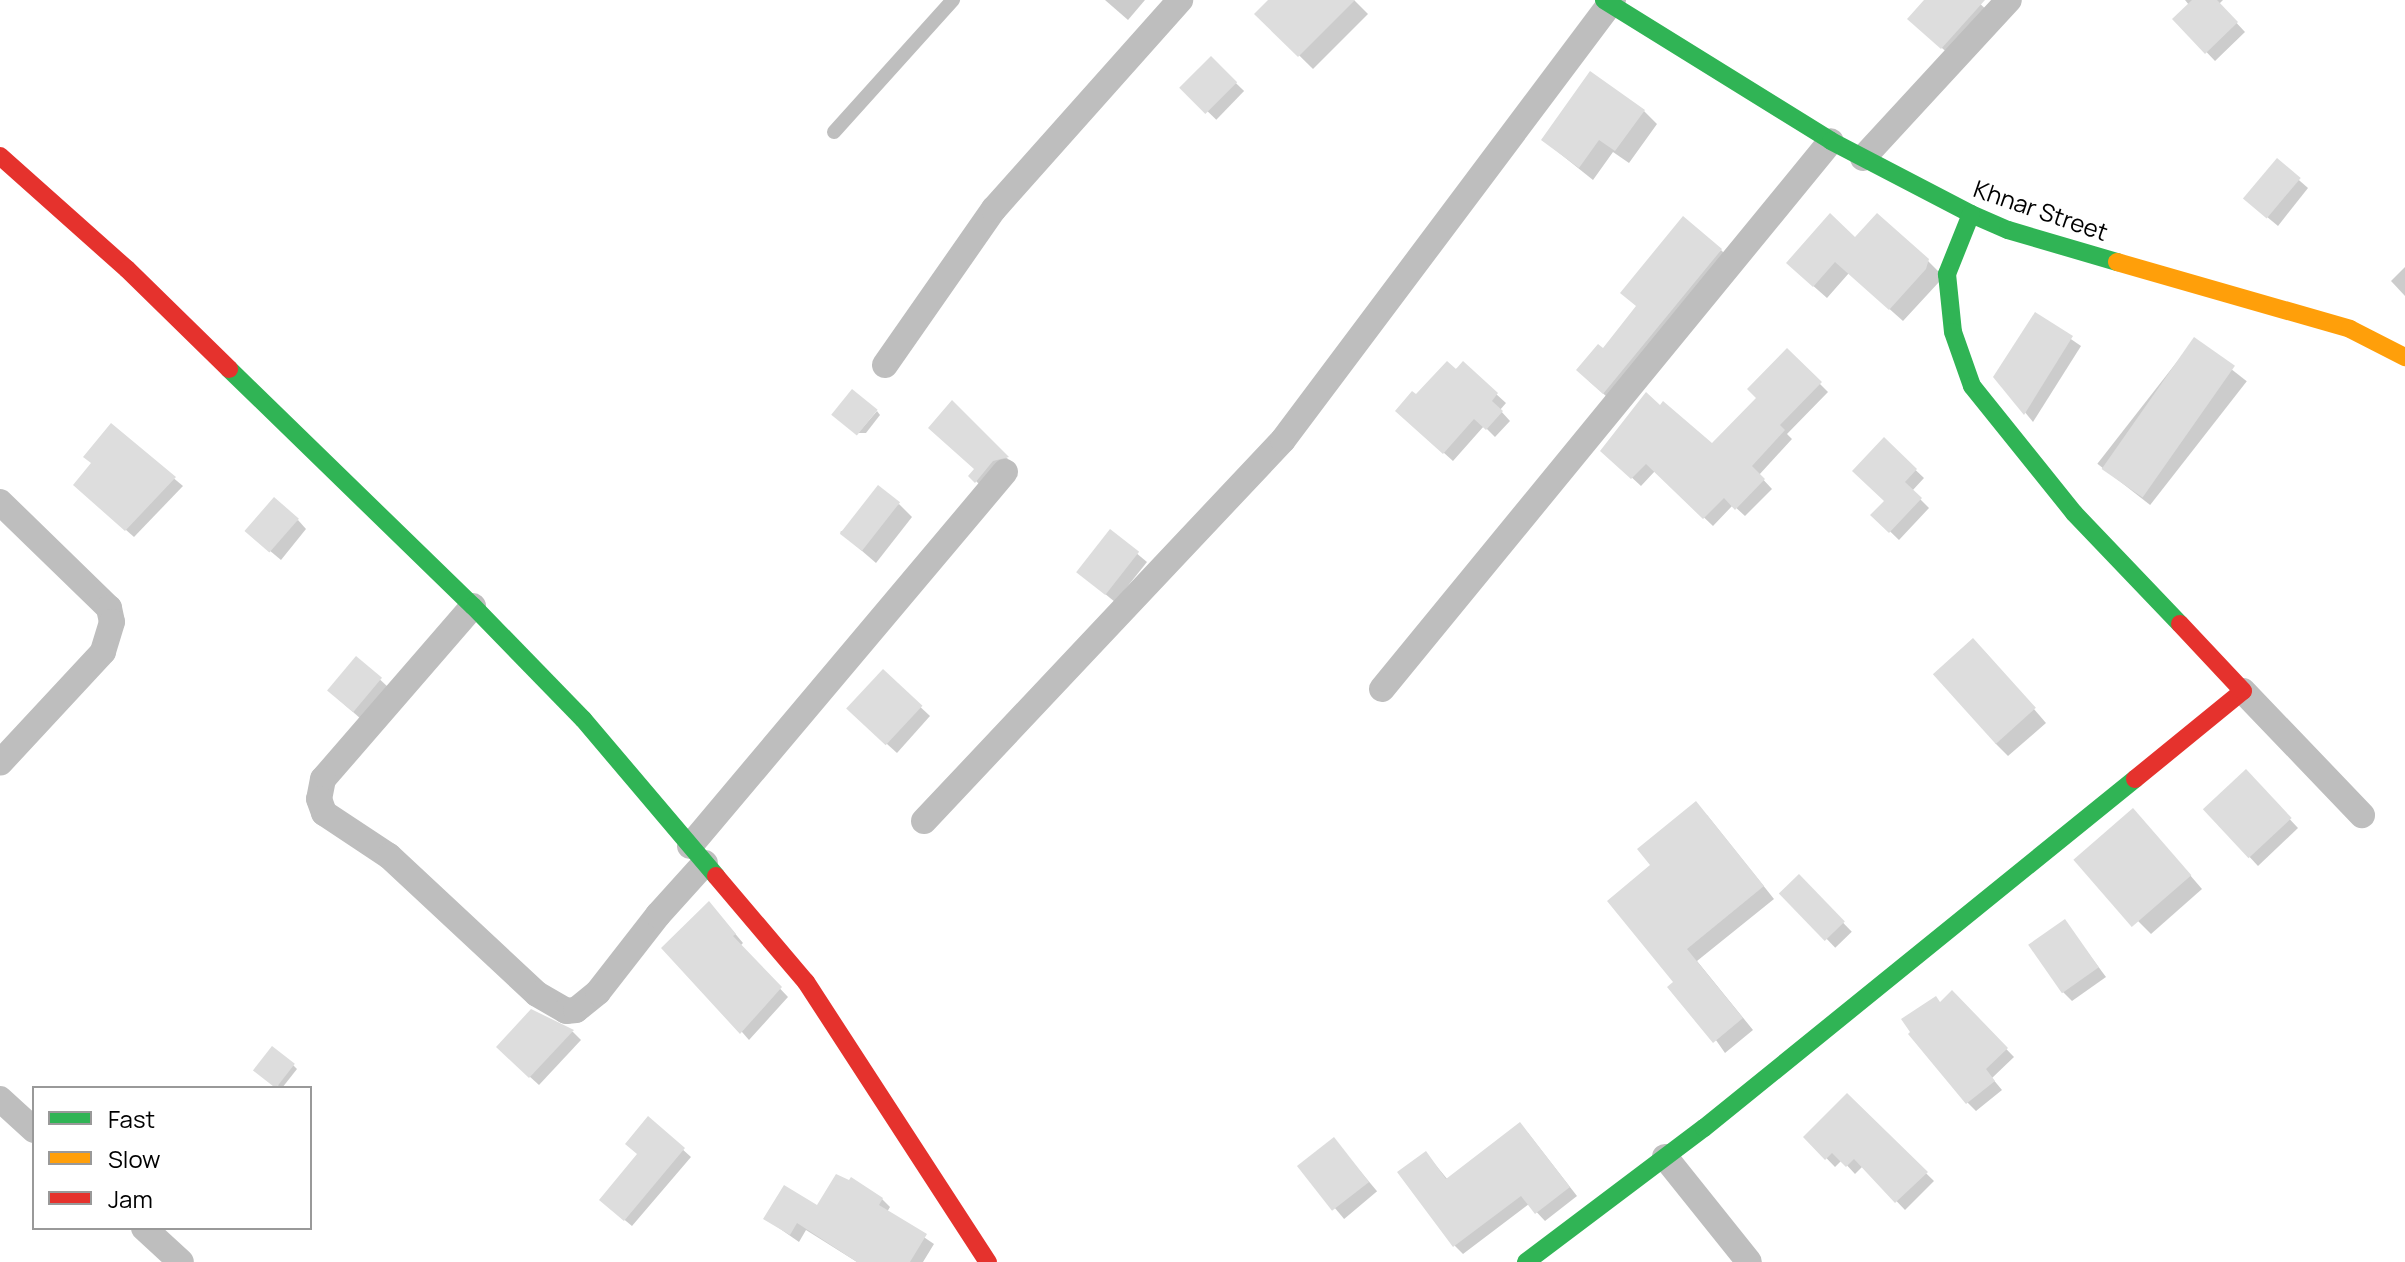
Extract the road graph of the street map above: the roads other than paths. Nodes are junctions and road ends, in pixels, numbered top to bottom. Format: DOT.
graph roads {
  1 [pos="953,0"];
  2 [pos="1180,0"];
  3 [pos="2009,0"];
  4 [pos="1609,1"];
  5 [pos="834,132"];
  6 [pos="1831,141"];
  7 [pos="0,156"];
  8 [pos="1863,158"];
  9 [pos="1971,214"];
  10 [pos="2405,357"];
  11 [pos="885,365"];
  12 [pos="1005,472"];
  13 [pos="0,502"];
  14 [pos="473,606"];
  15 [pos="1382,689"];
  16 [pos="2243,691"];
  17 [pos="0,763"];
  18 [pos="2362,815"];
  19 [pos="924,821"];
  20 [pos="698,854"];
  21 [pos="0,1099"];
  22 [pos="32,1128"];
  23 [pos="1665,1157"];
  24 [pos="146,1230"];
  25 [pos="181,1262"];
  26 [pos="988,1262"];
  27 [pos="1526,1262"];
  28 [pos="1749,1262"];
  1 -- 5 [label="lane"];
  2 -- 11 [label="street"];
  3 -- 8 [label="street"];
  4 -- 6 [label="street, Khnar Street"];
  4 -- 19 [label="street"];
  6 -- 8 [label="street, Khnar Street"];
  6 -- 15 [label="street"];
  7 -- 14 [label="street"];
  8 -- 9 [label="street, Khnar Street"];
  9 -- 10 [label="street, Khnar Street"];
  9 -- 16 [label="street"];
  12 -- 20 [label="street"];
  13 -- 17 [label="street"];
  14 -- 20 [label="street"];
  14 -- 20 [label="street"];
  16 -- 18 [label="street"];
  16 -- 23 [label="street"];
  20 -- 26 [label="street"];
  21 -- 22 [label="street"];
  23 -- 27 [label="street"];
  23 -- 28 [label="street"];
  24 -- 25 [label="street"];
}
